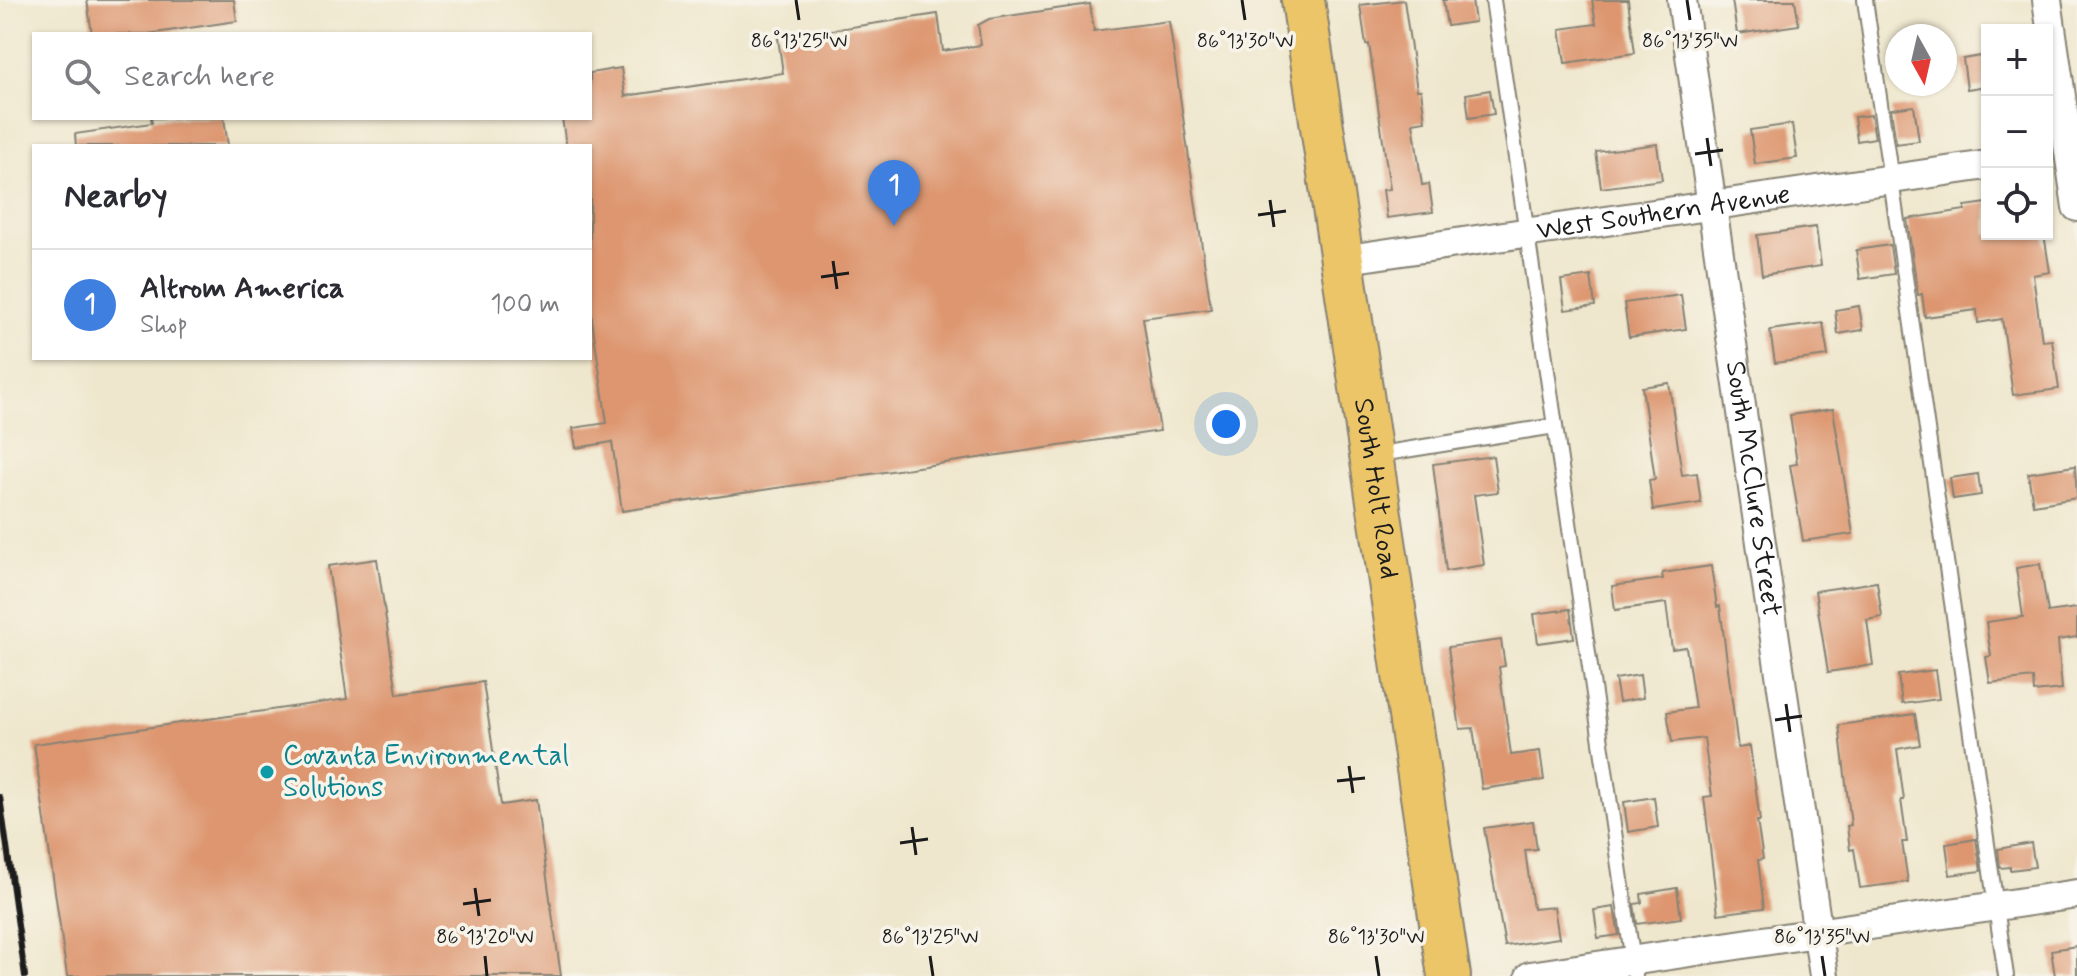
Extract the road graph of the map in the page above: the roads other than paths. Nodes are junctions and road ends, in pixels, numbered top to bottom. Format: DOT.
graph roads {
  1 [pos="1303,0"];
  2 [pos="1493,0"];
  3 [pos="1682,0"];
  4 [pos="1865,0"];
  5 [pos="2047,0"];
  6 [pos="2064,154"];
  7 [pos="1981,166"];
  8 [pos="1891,179"];
  9 [pos="1713,206"];
  10 [pos="2077,207"];
  11 [pos="1529,233"];
  12 [pos="1341,260"];
  13 [pos="1555,426"];
  14 [pos="1371,456"];
  15 [pos="2077,894"];
  16 [pos="1996,906"];
  17 [pos="1818,933"];
  18 [pos="1633,968"];
  19 [pos="1449,976"];
  20 [pos="1530,976"];
  21 [pos="1824,976"];
  22 [pos="2006,976"];
  1 -- 12 [label="main road, South Holt Road"];
  2 -- 11 [label="lane"];
  3 -- 9 [label="street, South McClure Street"];
  4 -- 8 [label="lane"];
  5 -- 6 [label="street"];
  6 -- 10 [label="street"];
  7 -- 8 [label="street, West Southern Avenue"];
  8 -- 9 [label="street, West Southern Avenue"];
  8 -- 16 [label="lane"];
  9 -- 11 [label="street, West Southern Avenue"];
  9 -- 17 [label="street, South McClure Street"];
  11 -- 12 [label="street, West Southern Avenue"];
  11 -- 13 [label="lane"];
  12 -- 14 [label="main road, South Holt Road"];
  13 -- 14 [label="lane"];
  13 -- 18 [label="lane"];
  14 -- 19 [label="main road, South Holt Road"];
  15 -- 16 [label="street"];
  16 -- 17 [label="street"];
  16 -- 22 [label="lane"];
  17 -- 18 [label="street"];
  17 -- 21 [label="street, South McClure Street"];
  18 -- 20 [label="street"];
}
